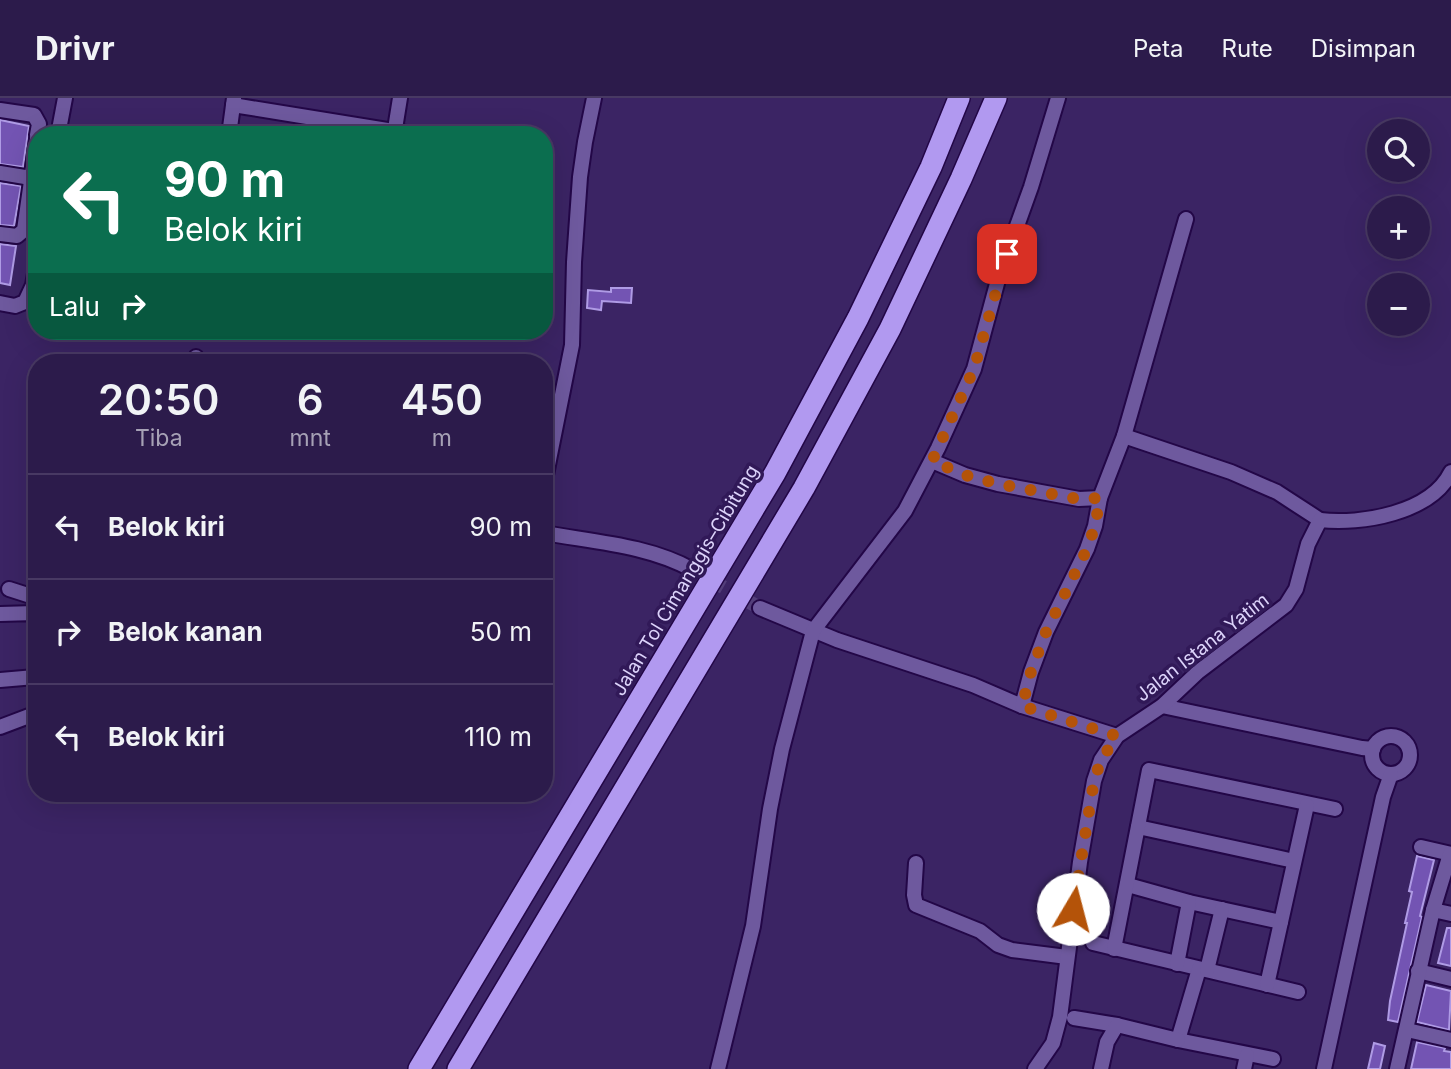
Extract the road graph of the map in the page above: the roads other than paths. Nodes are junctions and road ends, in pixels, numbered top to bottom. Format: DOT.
graph roads {
  1 [pos="65,98"];
  2 [pos="400,98"];
  3 [pos="594,98"];
  4 [pos="960,98"];
  5 [pos="996,98"];
  6 [pos="1058,98"];
  7 [pos="233,102"];
  8 [pos="0,110"];
  9 [pos="38,126"];
  10 [pos="60,126"];
  11 [pos="230,126"];
  12 [pos="358,126"];
  13 [pos="395,126"];
  14 [pos="0,173"];
  15 [pos="28,178"];
  16 [pos="28,200"];
  17 [pos="1186,219"];
  18 [pos="0,234"];
  19 [pos="28,296"];
  20 [pos="0,303"];
  21 [pos="1124,436"];
  22 [pos="553,440"];
  23 [pos="932,461"];
  24 [pos="1451,471"];
  25 [pos="1100,498"];
  26 [pos="1320,520"];
  27 [pos="553,535"];
  28 [pos="693,570"];
  29 [pos="9,589"];
  30 [pos="28,595"];
  31 [pos="760,608"];
  32 [pos="28,612"];
  33 [pos="0,614"];
  34 [pos="813,631"];
  35 [pos="28,678"];
  36 [pos="0,680"];
  37 [pos="1022,706"];
  38 [pos="1162,706"];
  39 [pos="28,716"];
  40 [pos="0,727"];
  41 [pos="1117,736"];
  42 [pos="1373,749"];
  43 [pos="1391,774"];
  44 [pos="1307,805"];
  45 [pos="1335,809"];
  46 [pos="1138,827"];
  47 [pos="1421,847"];
  48 [pos="1450,854"];
  49 [pos="1294,861"];
  50 [pos="916,863"];
  51 [pos="1128,885"];
  52 [pos="1189,902"];
  53 [pos="1222,909"];
  54 [pos="1433,910"];
  55 [pos="1451,914"];
  56 [pos="1280,922"];
  57 [pos="1093,943"];
  58 [pos="1114,949"];
  59 [pos="1067,957"];
  60 [pos="1177,964"];
  61 [pos="1203,970"];
  62 [pos="1418,971"];
  63 [pos="1451,979"];
  64 [pos="1267,985"];
  65 [pos="1298,992"];
  66 [pos="1074,1018"];
  67 [pos="1117,1025"];
  68 [pos="1407,1030"];
  69 [pos="1178,1040"];
  70 [pos="1451,1040"];
  71 [pos="1273,1059"];
  72 [pos="1246,1062"];
  73 [pos="419,1069"];
  74 [pos="458,1069"];
  75 [pos="718,1069"];
  76 [pos="1035,1069"];
  77 [pos="1101,1069"];
  78 [pos="1324,1069"];
  79 [pos="1398,1069"];
  1 -- 10 [label="street"];
  2 -- 13 [label="street"];
  3 -- 22 [label="street"];
  4 -- 73 [label="highway, Jalan Tol Cimanggis–Cibitung"];
  5 -- 74 [label="highway"];
  6 -- 23 [label="street"];
  7 -- 11 [label="street"];
  7 -- 12 [label="street"];
  8 -- 9 [label="street"];
  14 -- 15 [label="street"];
  16 -- 18 [label="street"];
  17 -- 21 [label="street"];
  19 -- 20 [label="street"];
  21 -- 25 [label="street"];
  21 -- 26 [label="street"];
  23 -- 25 [label="street"];
  23 -- 34 [label="street"];
  24 -- 26 [label="street"];
  25 -- 37 [label="street"];
  26 -- 38 [label="street, Jalan Istana Yatim"];
  27 -- 28 [label="street"];
  29 -- 30 [label="street"];
  31 -- 34 [label="street"];
  32 -- 33 [label="street"];
  34 -- 37 [label="street"];
  34 -- 75 [label="street"];
  35 -- 36 [label="street"];
  37 -- 41 [label="street"];
  38 -- 41 [label="street, Jalan Istana Yatim"];
  38 -- 42 [label="street"];
  39 -- 40 [label="street"];
  41 -- 59 [label="street"];
  42 -- 43 [label="street"];
  42 -- 43 [label="street"];
  43 -- 78 [label="street"];
  44 -- 45 [label="street"];
  44 -- 46 [label="street"];
  44 -- 49 [label="street"];
  46 -- 49 [label="street"];
  46 -- 51 [label="street"];
  47 -- 48 [label="street"];
  48 -- 54 [label="street"];
  49 -- 56 [label="street"];
  50 -- 59 [label="street"];
  51 -- 52 [label="street"];
  51 -- 58 [label="street"];
  52 -- 53 [label="street"];
  52 -- 60 [label="street"];
  53 -- 56 [label="street"];
  53 -- 61 [label="street"];
  54 -- 55 [label="street"];
  54 -- 62 [label="street"];
  56 -- 64 [label="street"];
  57 -- 58 [label="street"];
  58 -- 60 [label="street"];
  59 -- 76 [label="street"];
  60 -- 61 [label="street"];
  61 -- 64 [label="street"];
  61 -- 69 [label="street"];
  62 -- 63 [label="street"];
  62 -- 68 [label="street"];
  64 -- 65 [label="street"];
  66 -- 67 [label="street"];
  67 -- 69 [label="street"];
  67 -- 77 [label="street"];
  68 -- 70 [label="street"];
  68 -- 79 [label="street"];
  69 -- 72 [label="street"];
  71 -- 72 [label="street"];
}
